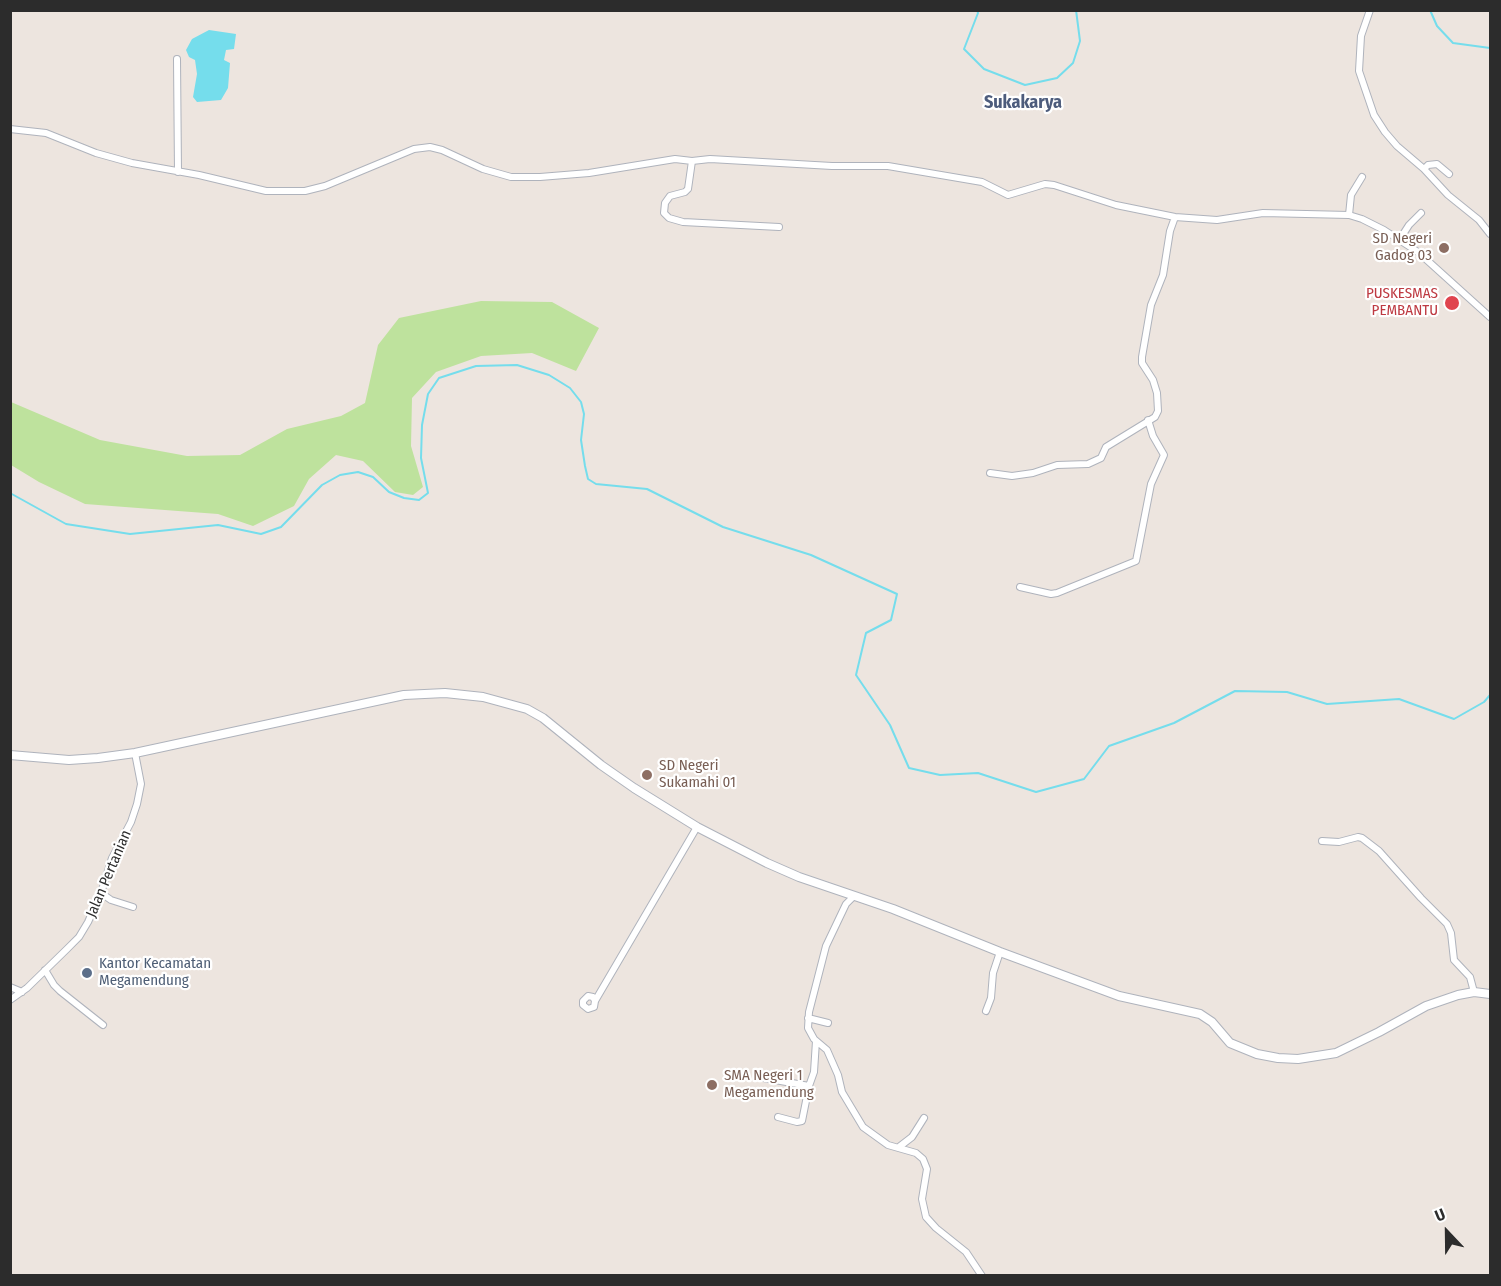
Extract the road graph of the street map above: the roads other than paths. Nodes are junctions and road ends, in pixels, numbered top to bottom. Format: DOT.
graph roads {
  1 [pos="1370,10"];
  2 [pos="177,59"];
  3 [pos="10,129"];
  4 [pos="692,161"];
  5 [pos="1424,169"];
  6 [pos="178,172"];
  7 [pos="1449,174"];
  8 [pos="1362,177"];
  9 [pos="1421,213"];
  10 [pos="1349,215"];
  11 [pos="1175,217"];
  12 [pos="780,227"];
  13 [pos="1491,234"];
  14 [pos="1400,239"];
  15 [pos="1491,317"];
  16 [pos="1148,420"];
  17 [pos="990,473"];
  18 [pos="1020,587"];
  19 [pos="135,753"];
  20 [pos="10,755"];
  21 [pos="698,827"];
  22 [pos="1322,842"];
  23 [pos="101,893"];
  24 [pos="853,897"];
  25 [pos="133,907"];
  26 [pos="1000,952"];
  27 [pos="45,970"];
  28 [pos="10,987"];
  29 [pos="22,992"];
  30 [pos="1474,992"];
  31 [pos="1491,994"];
  32 [pos="10,1000"];
  33 [pos="596,1001"];
  34 [pos="986,1011"];
  35 [pos="808,1018"];
  36 [pos="828,1023"];
  37 [pos="103,1025"];
  38 [pos="816,1040"];
  39 [pos="758,1077"];
  40 [pos="809,1086"];
  41 [pos="778,1117"];
  42 [pos="924,1118"];
  43 [pos="899,1147"];
  44 [pos="982,1275"];
  1 -- 5 [label="street"];
  2 -- 6 [label="street"];
  3 -- 6 [label="street"];
  4 -- 6 [label="street"];
  4 -- 11 [label="street"];
  4 -- 12 [label="street"];
  5 -- 7 [label="street"];
  5 -- 13 [label="street"];
  8 -- 10 [label="street"];
  9 -- 14 [label="street"];
  10 -- 11 [label="street"];
  10 -- 14 [label="street"];
  11 -- 16 [label="street"];
  14 -- 15 [label="street"];
  16 -- 17 [label="street"];
  16 -- 18 [label="street"];
  19 -- 20 [label="street"];
  19 -- 21 [label="street"];
  19 -- 23 [label="street, Jalan Pertanian"];
  21 -- 24 [label="street"];
  21 -- 33 [label="street"];
  22 -- 30 [label="street"];
  23 -- 25 [label="street"];
  23 -- 27 [label="street, Jalan Pertanian"];
  24 -- 26 [label="street"];
  24 -- 35 [label="street"];
  26 -- 30 [label="street"];
  26 -- 34 [label="street"];
  27 -- 29 [label="street, Jalan Pertanian"];
  27 -- 37 [label="street"];
  28 -- 29 [label="street"];
  29 -- 32 [label="street, Jalan Pertanian"];
  30 -- 31 [label="street"];
  35 -- 36 [label="street"];
  35 -- 38 [label="street"];
  38 -- 40 [label="street"];
  38 -- 43 [label="street"];
  39 -- 40 [label="street"];
  40 -- 41 [label="street"];
  42 -- 43 [label="street"];
  43 -- 44 [label="street"];
}
